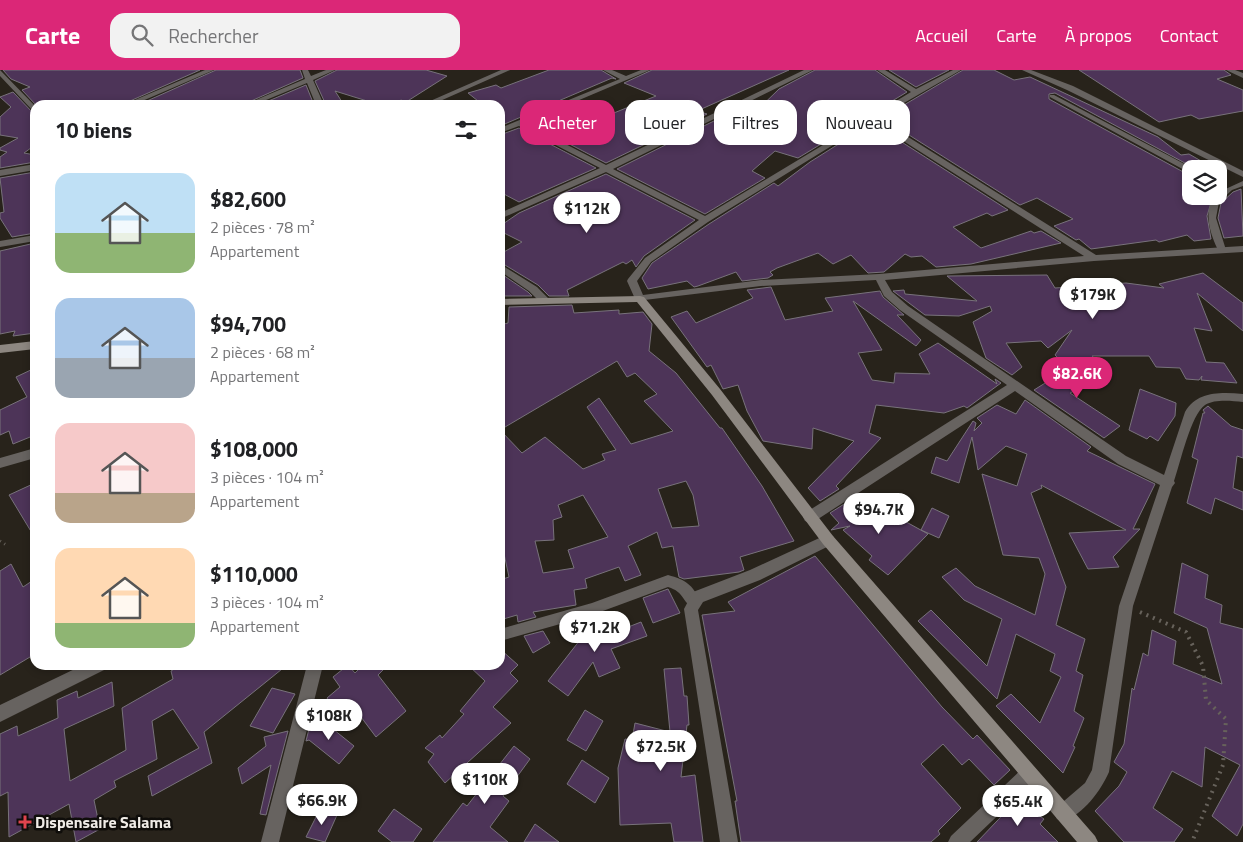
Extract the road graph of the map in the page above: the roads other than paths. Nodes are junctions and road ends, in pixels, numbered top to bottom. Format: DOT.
graph roads {
  1 [pos="7,70"];
  2 [pos="211,70"];
  3 [pos="304,70"];
  4 [pos="332,70"];
  5 [pos="507,70"];
  6 [pos="606,70"];
  7 [pos="647,70"];
  8 [pos="810,70"];
  9 [pos="880,70"];
  10 [pos="958,70"];
  11 [pos="1025,70"];
  12 [pos="1229,70"];
  13 [pos="0,72"];
  14 [pos="1243,76"];
  15 [pos="627,78"];
  16 [pos="310,80"];
  17 [pos="916,92"];
  18 [pos="1052,96"];
  19 [pos="139,100"];
  20 [pos="260,100"];
  21 [pos="318,100"];
  22 [pos="437,100"];
  23 [pos="903,100"];
  24 [pos="30,105"];
  25 [pos="519,123"];
  26 [pos="505,129"];
  27 [pos="910,141"];
  28 [pos="827,145"];
  29 [pos="1182,165"];
  30 [pos="30,168"];
  31 [pos="605,169"];
  32 [pos="0,172"];
  33 [pos="1243,174"];
  34 [pos="1243,183"];
  35 [pos="1227,189"];
  36 [pos="1214,205"];
  37 [pos="505,214"];
  38 [pos="705,220"];
  39 [pos="30,239"];
  40 [pos="0,244"];
  41 [pos="1243,249"];
  42 [pos="1222,250"];
  43 [pos="1094,258"];
  44 [pos="505,270"];
  45 [pos="879,277"];
  46 [pos="640,299"];
  47 [pos="544,300"];
  48 [pos="505,302"];
  49 [pos="30,346"];
  50 [pos="0,349"];
  51 [pos="1016,385"];
  52 [pos="1243,398"];
  53 [pos="30,454"];
  54 [pos="0,463"];
  55 [pos="1169,483"];
  56 [pos="810,517"];
  57 [pos="828,540"];
  58 [pos="694,602"];
  59 [pos="505,634"];
  60 [pos="90,670"];
  61 [pos="314,670"];
  62 [pos="0,714"];
  63 [pos="1029,774"];
  64 [pos="1063,812"];
  65 [pos="270,842"];
  66 [pos="730,842"];
  67 [pos="957,842"];
  68 [pos="1089,842"];
  1 -- 13 [label="street"];
  2 -- 19 [label="street"];
  3 -- 16 [label="street"];
  4 -- 16 [label="street"];
  5 -- 22 [label="street"];
  6 -- 15 [label="street"];
  7 -- 15 [label="street"];
  8 -- 31 [label="street"];
  9 -- 17 [label="street"];
  10 -- 17 [label="street"];
  11 -- 33 [label="street"];
  12 -- 14 [label="street"];
  13 -- 24 [label="street"];
  15 -- 25 [label="street"];
  16 -- 20 [label="street"];
  16 -- 21 [label="street"];
  17 -- 23 [label="street"];
  18 -- 29 [label="lane"];
  25 -- 26 [label="street"];
  25 -- 31 [label="street"];
  27 -- 43 [label="street"];
  28 -- 38 [label="street"];
  30 -- 32 [label="street"];
  31 -- 37 [label="street"];
  31 -- 38 [label="street"];
  34 -- 35 [label="lane"];
  36 -- 42 [label="lane"];
  38 -- 46 [label="street"];
  39 -- 40 [label="street"];
  41 -- 42 [label="street"];
  42 -- 43 [label="street"];
  43 -- 45 [label="street"];
  44 -- 47 [label="street"];
  45 -- 46 [label="street"];
  45 -- 51 [label="street"];
  46 -- 47 [label="street"];
  46 -- 56 [label="street"];
  47 -- 48 [label="street"];
  49 -- 50 [label="street"];
  51 -- 55 [label="street"];
  51 -- 56 [label="street"];
  52 -- 55 [label="street"];
  53 -- 54 [label="street"];
  55 -- 64 [label="street"];
  56 -- 57 [label="street"];
  57 -- 58 [label="street"];
  57 -- 63 [label="street"];
  58 -- 59 [label="lane"];
  58 -- 66 [label="street"];
  60 -- 62 [label="street"];
  61 -- 65 [label="street"];
  63 -- 64 [label="street"];
  63 -- 67 [label="street"];
  64 -- 68 [label="street"];
}
